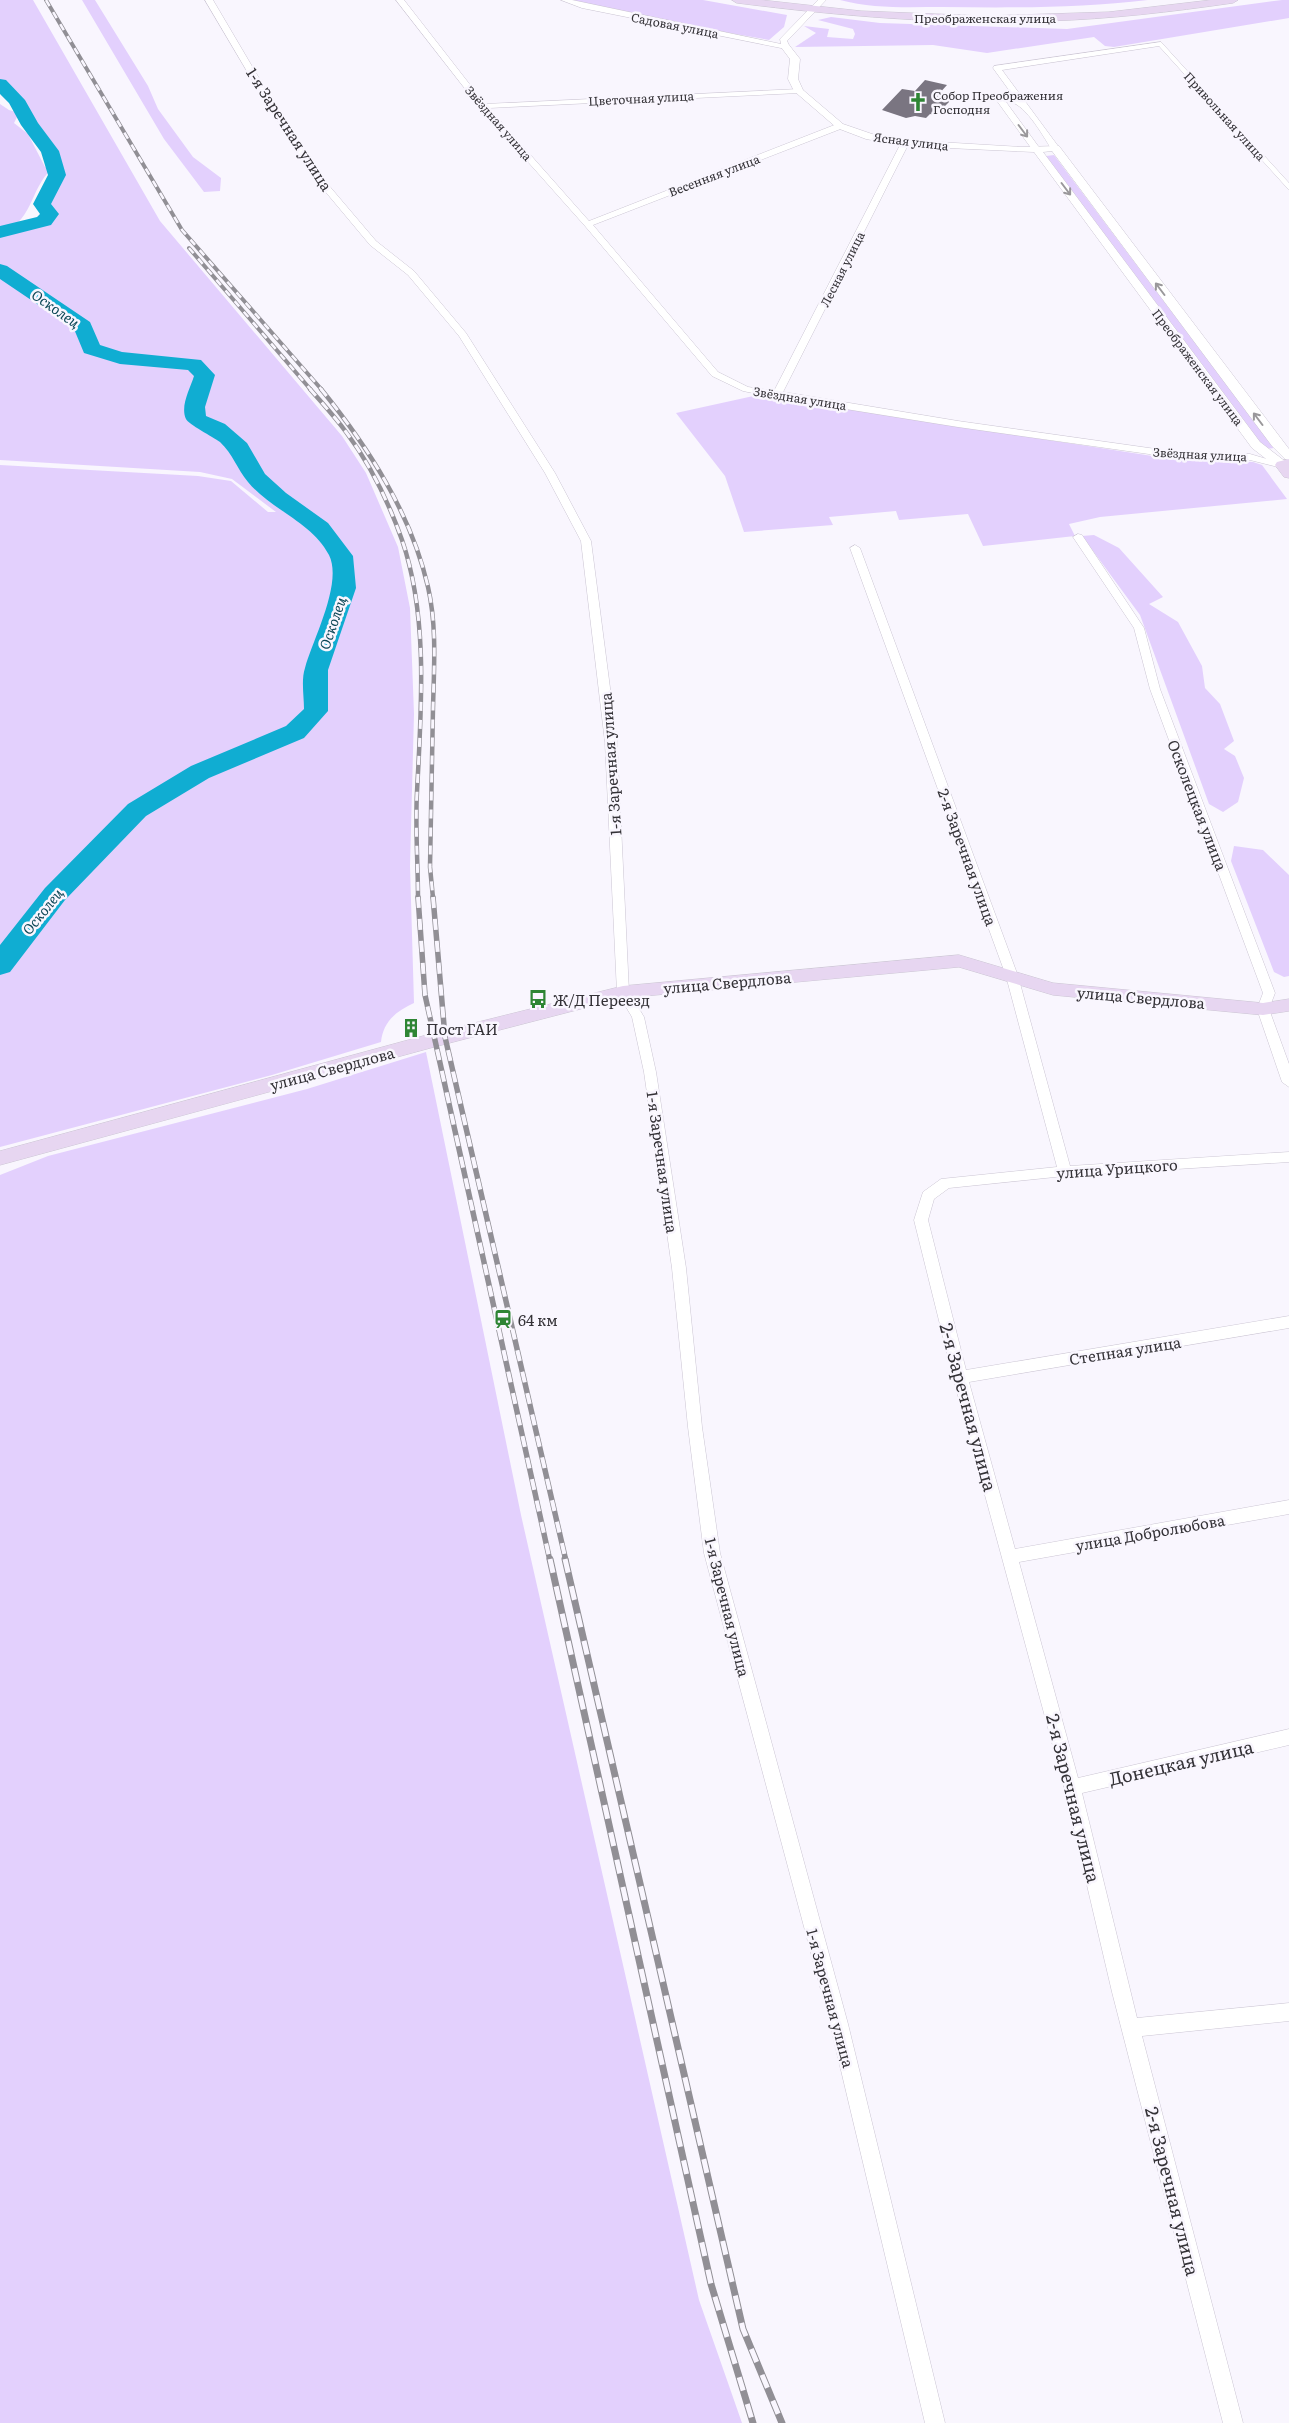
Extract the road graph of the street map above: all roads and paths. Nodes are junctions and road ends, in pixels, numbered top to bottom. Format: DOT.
graph roads {
  1 [pos="209,0"];
  2 [pos="400,0"];
  3 [pos="565,0"];
  4 [pos="737,0"];
  5 [pos="782,0"];
  6 [pos="1196,0"];
  7 [pos="1233,0"];
  8 [pos="818,5"];
  9 [pos="1161,44"];
  10 [pos="786,48"];
  11 [pos="798,91"];
  12 [pos="1021,103"];
  13 [pos="484,106"];
  14 [pos="840,126"];
  15 [pos="905,143"];
  16 [pos="1055,148"];
  17 [pos="1037,150"];
  18 [pos="1289,188"];
  19 [pos="588,224"];
  20 [pos="777,395"];
  21 [pos="1287,465"];
  22 [pos="1078,537"];
  23 [pos="855,548"];
  24 [pos="1012,976"];
  25 [pos="624,992"];
  26 [pos="1289,1005"];
  27 [pos="1263,1009"];
  28 [pos="1289,1082"];
  29 [pos="1289,1157"];
  30 [pos="0,1158"];
  31 [pos="1065,1171"];
  32 [pos="946,1183"];
  33 [pos="1289,1322"];
  34 [pos="960,1377"];
  35 [pos="1289,1507"];
  36 [pos="1011,1557"];
  37 [pos="1289,1737"];
  38 [pos="1072,1787"];
  39 [pos="1289,2012"];
  40 [pos="1131,2028"];
  41 [pos="935,2423"];
  42 [pos="1233,2423"];
  1 -- 25 [label="street, 1-я Заречная улица"];
  2 -- 13 [label="street, Звёздная улица"];
  3 -- 10 [label="street, Садовая улица"];
  4 -- 8 [label="main road, Преображенская улица"];
  5 -- 8 [label="main road, Преображенская улица"];
  6 -- 8 [label="main road, Преображенская улица"];
  7 -- 8 [label="main road, Преображенская улица"];
  8 -- 10 [label="street"];
  9 -- 12 [label="street, Преображенская улица"];
  9 -- 18 [label="street, Привольная улица"];
  10 -- 11 [label="street"];
  11 -- 13 [label="street, Цветочная улица"];
  11 -- 14 [label="street, Ясная улица"];
  12 -- 16 [label="street, Преображенская улица"];
  12 -- 17 [label="street, Преображенская улица, one-way"];
  13 -- 19 [label="street, Звёздная улица"];
  14 -- 15 [label="street, Ясная улица"];
  14 -- 19 [label="street, Весенняя улица"];
  15 -- 17 [label="street, Ясная улица"];
  15 -- 20 [label="street, Лесная улица"];
  16 -- 17 [label="street, Ясная улица"];
  21 -- 16 [label="street, Преображенская улица, one-way"];
  17 -- 21 [label="street, Преображенская улица, one-way"];
  19 -- 20 [label="street, Звёздная улица"];
  20 -- 21 [label="street, Звёздная улица"];
  22 -- 27 [label="street, Осколецкая улица"];
  23 -- 24 [label="street, 2-я Заречная улица"];
  24 -- 25 [label="main road, улица Свердлова"];
  24 -- 27 [label="main road, улица Свердлова"];
  24 -- 31 [label="street, 2-я Заречная улица"];
  25 -- 30 [label="main road, улица Свердлова"];
  25 -- 41 [label="street, 1-я Заречная улица"];
  26 -- 27 [label="main road, улица Свердлова"];
  27 -- 28 [label="street, Осколецкая улица"];
  29 -- 31 [label="street, улица Урицкого"];
  31 -- 32 [label="street, улица Урицкого"];
  32 -- 34 [label="street, 2-я Заречная улица"];
  33 -- 34 [label="street, Степная улица"];
  34 -- 36 [label="street, 2-я Заречная улица"];
  35 -- 36 [label="street, улица Добролюбова"];
  36 -- 38 [label="street, 2-я Заречная улица"];
  37 -- 38 [label="street, Донецкая улица"];
  38 -- 40 [label="street, 2-я Заречная улица"];
  39 -- 40 [label="street"];
  40 -- 42 [label="street, 2-я Заречная улица"];
}
